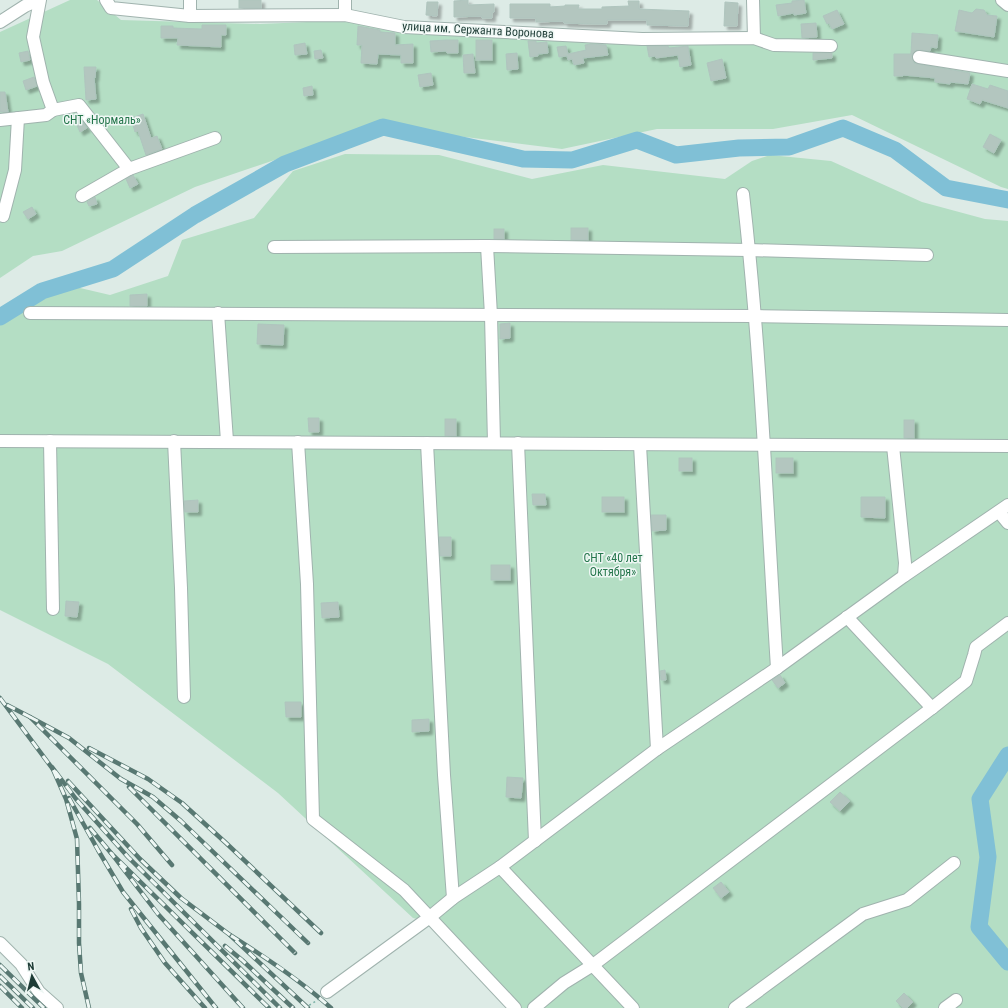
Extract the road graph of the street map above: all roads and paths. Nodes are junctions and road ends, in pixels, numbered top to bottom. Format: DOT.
graph roads {
  1 [pos="39,0"];
  2 [pos="106,0"];
  3 [pos="190,0"];
  4 [pos="345,0"];
  5 [pos="753,0"];
  6 [pos="1002,0"];
  7 [pos="1008,5"];
  8 [pos="345,15"];
  9 [pos="190,16"];
  10 [pos="0,22"];
  11 [pos="754,38"];
  12 [pos="831,46"];
  13 [pos="919,57"];
  14 [pos="1008,71"];
  15 [pos="53,110"];
  16 [pos="18,118"];
  17 [pos="0,120"];
  18 [pos="215,138"];
  19 [pos="129,169"];
  20 [pos="743,194"];
  21 [pos="82,196"];
  22 [pos="3,216"];
  23 [pos="487,246"];
  24 [pos="274,247"];
  25 [pos="749,250"];
  26 [pos="928,255"];
  27 [pos="30,313"];
  28 [pos="218,313"];
  29 [pos="491,315"];
  30 [pos="754,316"];
  31 [pos="1008,320"];
  32 [pos="0,441"];
  33 [pos="50,441"];
  34 [pos="174,441"];
  35 [pos="227,441"];
  36 [pos="298,442"];
  37 [pos="427,443"];
  38 [pos="494,443"];
  39 [pos="518,444"];
  40 [pos="640,444"];
  41 [pos="763,446"];
  42 [pos="893,446"];
  43 [pos="1008,446"];
  44 [pos="1003,509"];
  45 [pos="1008,523"];
  46 [pos="904,576"];
  47 [pos="53,609"];
  48 [pos="847,617"];
  49 [pos="1008,623"];
  50 [pos="777,668"];
  51 [pos="184,697"];
  52 [pos="932,708"];
  53 [pos="657,749"];
  54 [pos="535,841"];
  55 [pos="954,863"];
  56 [pos="500,867"];
  57 [pos="453,898"];
  58 [pos="430,917"];
  59 [pos="0,943"];
  60 [pos="593,965"];
  61 [pos="327,992"];
  62 [pos="956,1000"];
  63 [pos="57,1008"];
  64 [pos="305,1008"];
  65 [pos="515,1008"];
  66 [pos="534,1008"];
  67 [pos="633,1008"];
  68 [pos="735,1008"];
  69 [pos="945,1008"];
  1 -- 10 [label="street"];
  1 -- 15 [label="street"];
  2 -- 9 [label="street, улица им. Сержанта Воронова"];
  3 -- 9 [label="street"];
  4 -- 8 [label="street"];
  5 -- 11 [label="street"];
  6 -- 7 [label="street"];
  8 -- 9 [label="street, улица им. Сержанта Воронова"];
  8 -- 11 [label="street, улица им. Сержанта Воронова"];
  11 -- 12 [label="street, улица им. Сержанта Воронова"];
  13 -- 14 [label="street"];
  15 -- 16 [label="street"];
  15 -- 19 [label="street"];
  16 -- 17 [label="street"];
  16 -- 22 [label="street"];
  18 -- 19 [label="street"];
  19 -- 21 [label="street"];
  20 -- 25 [label="street"];
  23 -- 24 [label="street"];
  23 -- 25 [label="street"];
  23 -- 29 [label="street"];
  25 -- 26 [label="street"];
  25 -- 30 [label="street"];
  27 -- 28 [label="street"];
  28 -- 29 [label="street"];
  28 -- 35 [label="street"];
  29 -- 30 [label="street"];
  29 -- 38 [label="street"];
  30 -- 31 [label="street"];
  30 -- 41 [label="street"];
  32 -- 33 [label="street"];
  33 -- 34 [label="street"];
  33 -- 47 [label="street"];
  34 -- 35 [label="street"];
  34 -- 51 [label="street"];
  35 -- 36 [label="street"];
  36 -- 37 [label="street"];
  36 -- 58 [label="street"];
  37 -- 38 [label="street"];
  37 -- 57 [label="street"];
  38 -- 39 [label="street"];
  39 -- 40 [label="street"];
  39 -- 54 [label="street"];
  40 -- 41 [label="street"];
  40 -- 53 [label="street"];
  41 -- 42 [label="street"];
  41 -- 50 [label="street"];
  42 -- 43 [label="street"];
  42 -- 46 [label="street"];
  44 -- 45 [label="street"];
  44 -- 46 [label="street"];
  46 -- 48 [label="street"];
  48 -- 50 [label="street"];
  48 -- 52 [label="street"];
  49 -- 52 [label="street"];
  50 -- 53 [label="street"];
  52 -- 60 [label="street"];
  53 -- 54 [label="street"];
  54 -- 56 [label="street"];
  55 -- 68 [label="street"];
  56 -- 57 [label="street"];
  56 -- 60 [label="street"];
  57 -- 58 [label="street"];
  58 -- 61 [label="street"];
  58 -- 65 [label="street"];
  59 -- 63 [label="street"];
  60 -- 66 [label="street"];
  60 -- 67 [label="street"];
  61 -- 64 [label="path"];
  62 -- 69 [label="street"];
}
